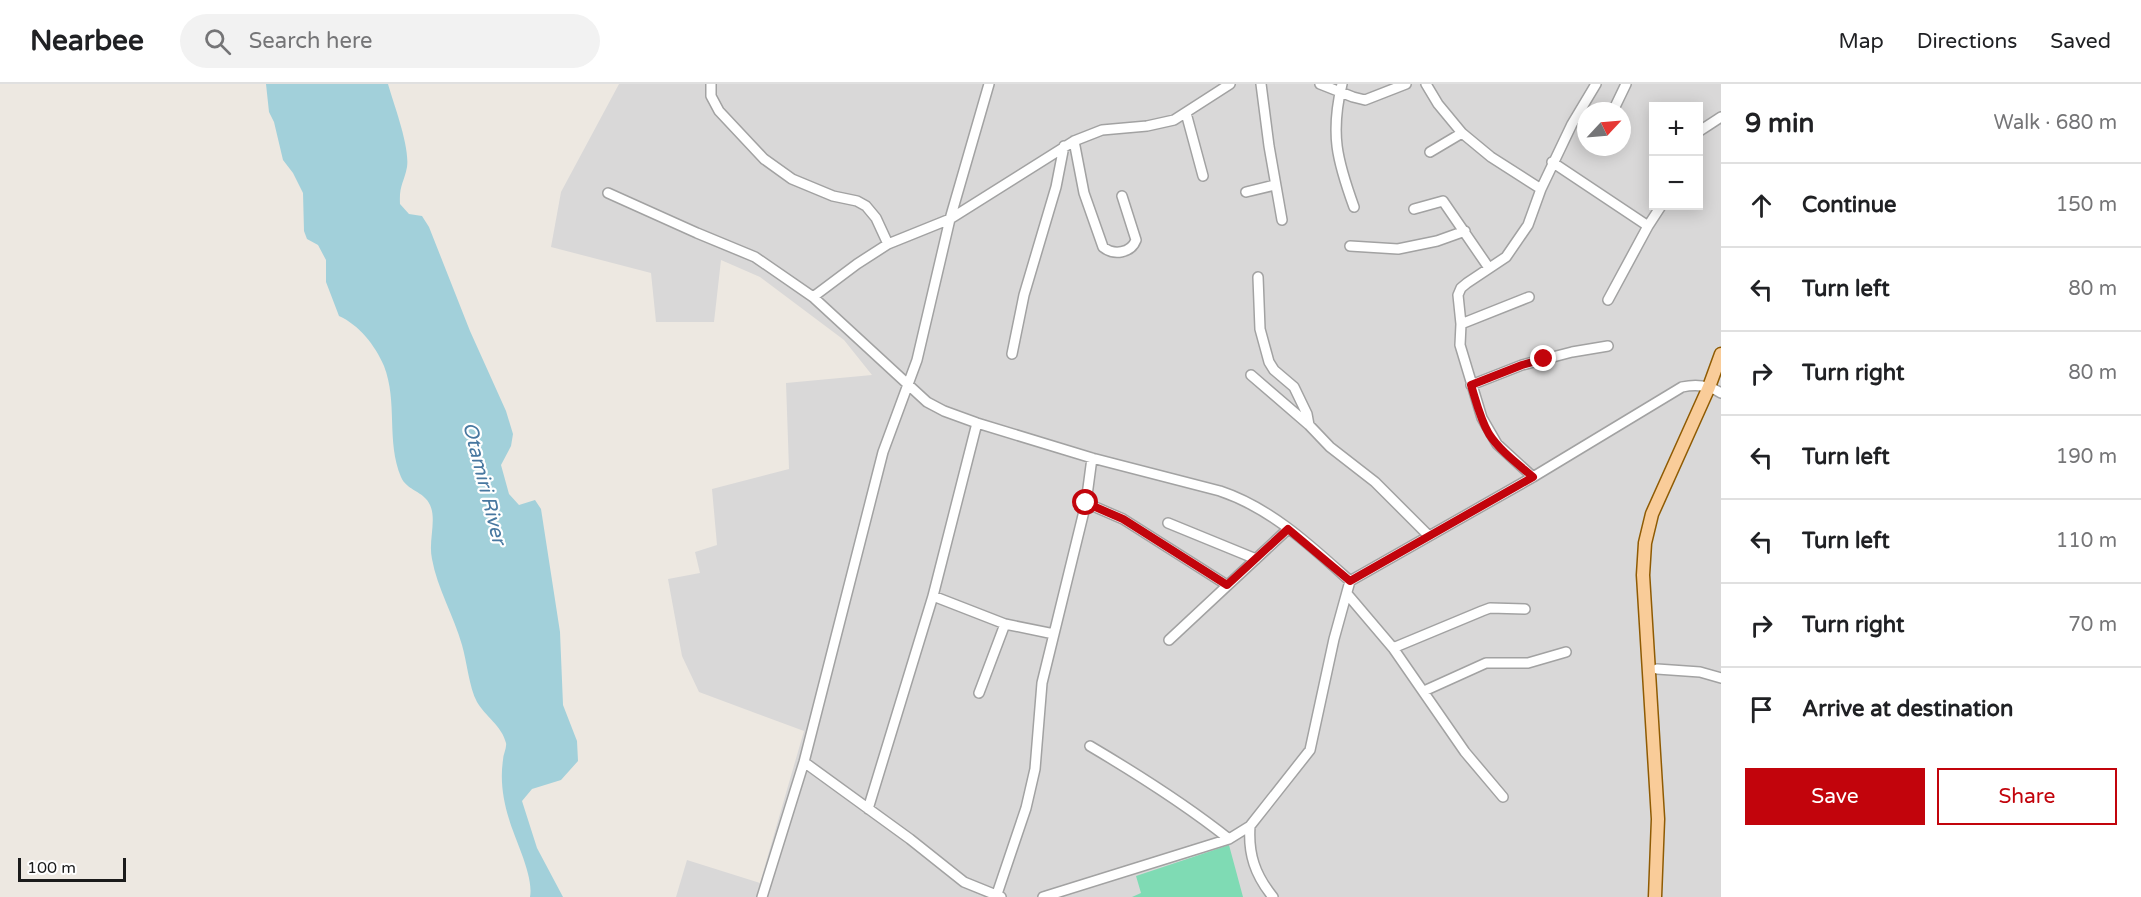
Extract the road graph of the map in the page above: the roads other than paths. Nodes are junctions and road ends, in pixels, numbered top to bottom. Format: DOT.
graph roads {
  1 [pos="711,84"];
  2 [pos="989,84"];
  3 [pos="1230,84"];
  4 [pos="1261,84"];
  5 [pos="1320,84"];
  6 [pos="1406,84"];
  7 [pos="1426,84"];
  8 [pos="1596,84"];
  9 [pos="1626,84"];
  10 [pos="1341,88"];
  11 [pos="1617,102"];
  12 [pos="1186,113"];
  13 [pos="1721,117"];
  14 [pos="1703,129"];
  15 [pos="1462,133"];
  16 [pos="1074,141"];
  17 [pos="1064,147"];
  18 [pos="1430,152"];
  19 [pos="1552,162"];
  20 [pos="1203,176"];
  21 [pos="1275,185"];
  22 [pos="1541,189"];
  23 [pos="1246,192"];
  24 [pos="608,193"];
  25 [pos="1122,196"];
  26 [pos="1354,207"];
  27 [pos="1414,209"];
  28 [pos="1659,210"];
  29 [pos="950,219"];
  30 [pos="1282,220"];
  31 [pos="1648,226"];
  32 [pos="1465,231"];
  33 [pos="888,244"];
  34 [pos="1350,246"];
  35 [pos="1490,268"];
  36 [pos="1258,277"];
  37 [pos="813,297"];
  38 [pos="1529,297"];
  39 [pos="1608,300"];
  40 [pos="1461,324"];
  41 [pos="1608,346"];
  42 [pos="1012,354"];
  43 [pos="1721,354"];
  44 [pos="1251,375"];
  45 [pos="1721,377"];
  46 [pos="908,384"];
  47 [pos="1471,385"];
  48 [pos="1715,390"];
  49 [pos="977,423"];
  50 [pos="1308,425"];
  51 [pos="1092,458"];
  52 [pos="1533,477"];
  53 [pos="1086,503"];
  54 [pos="1168,523"];
  55 [pos="1288,529"];
  56 [pos="1429,536"];
  57 [pos="1256,559"];
  58 [pos="1350,581"];
  59 [pos="1227,585"];
  60 [pos="1348,595"];
  61 [pos="933,596"];
  62 [pos="1525,609"];
  63 [pos="1005,624"];
  64 [pos="1054,634"];
  65 [pos="1169,640"];
  66 [pos="1393,648"];
  67 [pos="1566,652"];
  68 [pos="1658,669"];
  69 [pos="1721,678"];
  70 [pos="1424,691"];
  71 [pos="979,693"];
  72 [pos="1090,746"];
  73 [pos="804,762"];
  74 [pos="1503,797"];
  75 [pos="868,809"];
  76 [pos="1250,826"];
  77 [pos="1229,839"];
  78 [pos="999,896"];
  79 [pos="762,897"];
  80 [pos="1043,897"];
  81 [pos="1273,897"];
  82 [pos="1654,897"];
  83 [pos="1663,897"];
  1 -- 33 [label="street"];
  2 -- 29 [label="street"];
  3 -- 12 [label="street"];
  4 -- 21 [label="street"];
  5 -- 10 [label="street"];
  6 -- 10 [label="street"];
  7 -- 15 [label="street"];
  8 -- 19 [label="street"];
  9 -- 11 [label="street"];
  10 -- 26 [label="street"];
  12 -- 16 [label="street"];
  12 -- 20 [label="street"];
  13 -- 14 [label="street"];
  15 -- 18 [label="street"];
  15 -- 22 [label="street"];
  16 -- 17 [label="street"];
  16 -- 25 [label="street"];
  17 -- 29 [label="street"];
  17 -- 42 [label="street"];
  19 -- 22 [label="street"];
  19 -- 31 [label="street"];
  21 -- 23 [label="street"];
  21 -- 30 [label="street"];
  22 -- 35 [label="street"];
  24 -- 37 [label="street"];
  27 -- 32 [label="street"];
  28 -- 31 [label="street"];
  29 -- 33 [label="street"];
  29 -- 46 [label="street"];
  31 -- 39 [label="street"];
  32 -- 34 [label="street"];
  32 -- 35 [label="street"];
  33 -- 37 [label="street"];
  35 -- 40 [label="street"];
  36 -- 50 [label="street"];
  37 -- 46 [label="street"];
  38 -- 40 [label="street"];
  40 -- 47 [label="street"];
  41 -- 47 [label="street"];
  43 -- 48 [label="main road"];
  44 -- 50 [label="street"];
  45 -- 48 [label="main road"];
  46 -- 49 [label="street"];
  46 -- 73 [label="street"];
  47 -- 52 [label="street"];
  48 -- 52 [label="street"];
  48 -- 68 [label="main road"];
  48 -- 82 [label="main road"];
  49 -- 51 [label="street"];
  49 -- 61 [label="street"];
  50 -- 56 [label="street"];
  51 -- 53 [label="street"];
  51 -- 55 [label="street"];
  52 -- 56 [label="street"];
  53 -- 59 [label="street"];
  53 -- 64 [label="street"];
  54 -- 57 [label="street"];
  55 -- 57 [label="street"];
  55 -- 58 [label="street"];
  56 -- 58 [label="street"];
  57 -- 59 [label="street"];
  58 -- 60 [label="street"];
  59 -- 65 [label="street"];
  60 -- 66 [label="street"];
  60 -- 76 [label="street"];
  61 -- 63 [label="street"];
  61 -- 75 [label="street"];
  62 -- 66 [label="street"];
  63 -- 64 [label="street"];
  63 -- 71 [label="street"];
  64 -- 78 [label="street"];
  66 -- 70 [label="street"];
  67 -- 70 [label="street"];
  68 -- 69 [label="street"];
  68 -- 83 [label="main road"];
  70 -- 74 [label="street"];
  72 -- 77 [label="street"];
  73 -- 75 [label="street"];
  73 -- 79 [label="street"];
  75 -- 78 [label="street"];
  76 -- 77 [label="street"];
  76 -- 81 [label="street"];
  77 -- 80 [label="street"];
}
